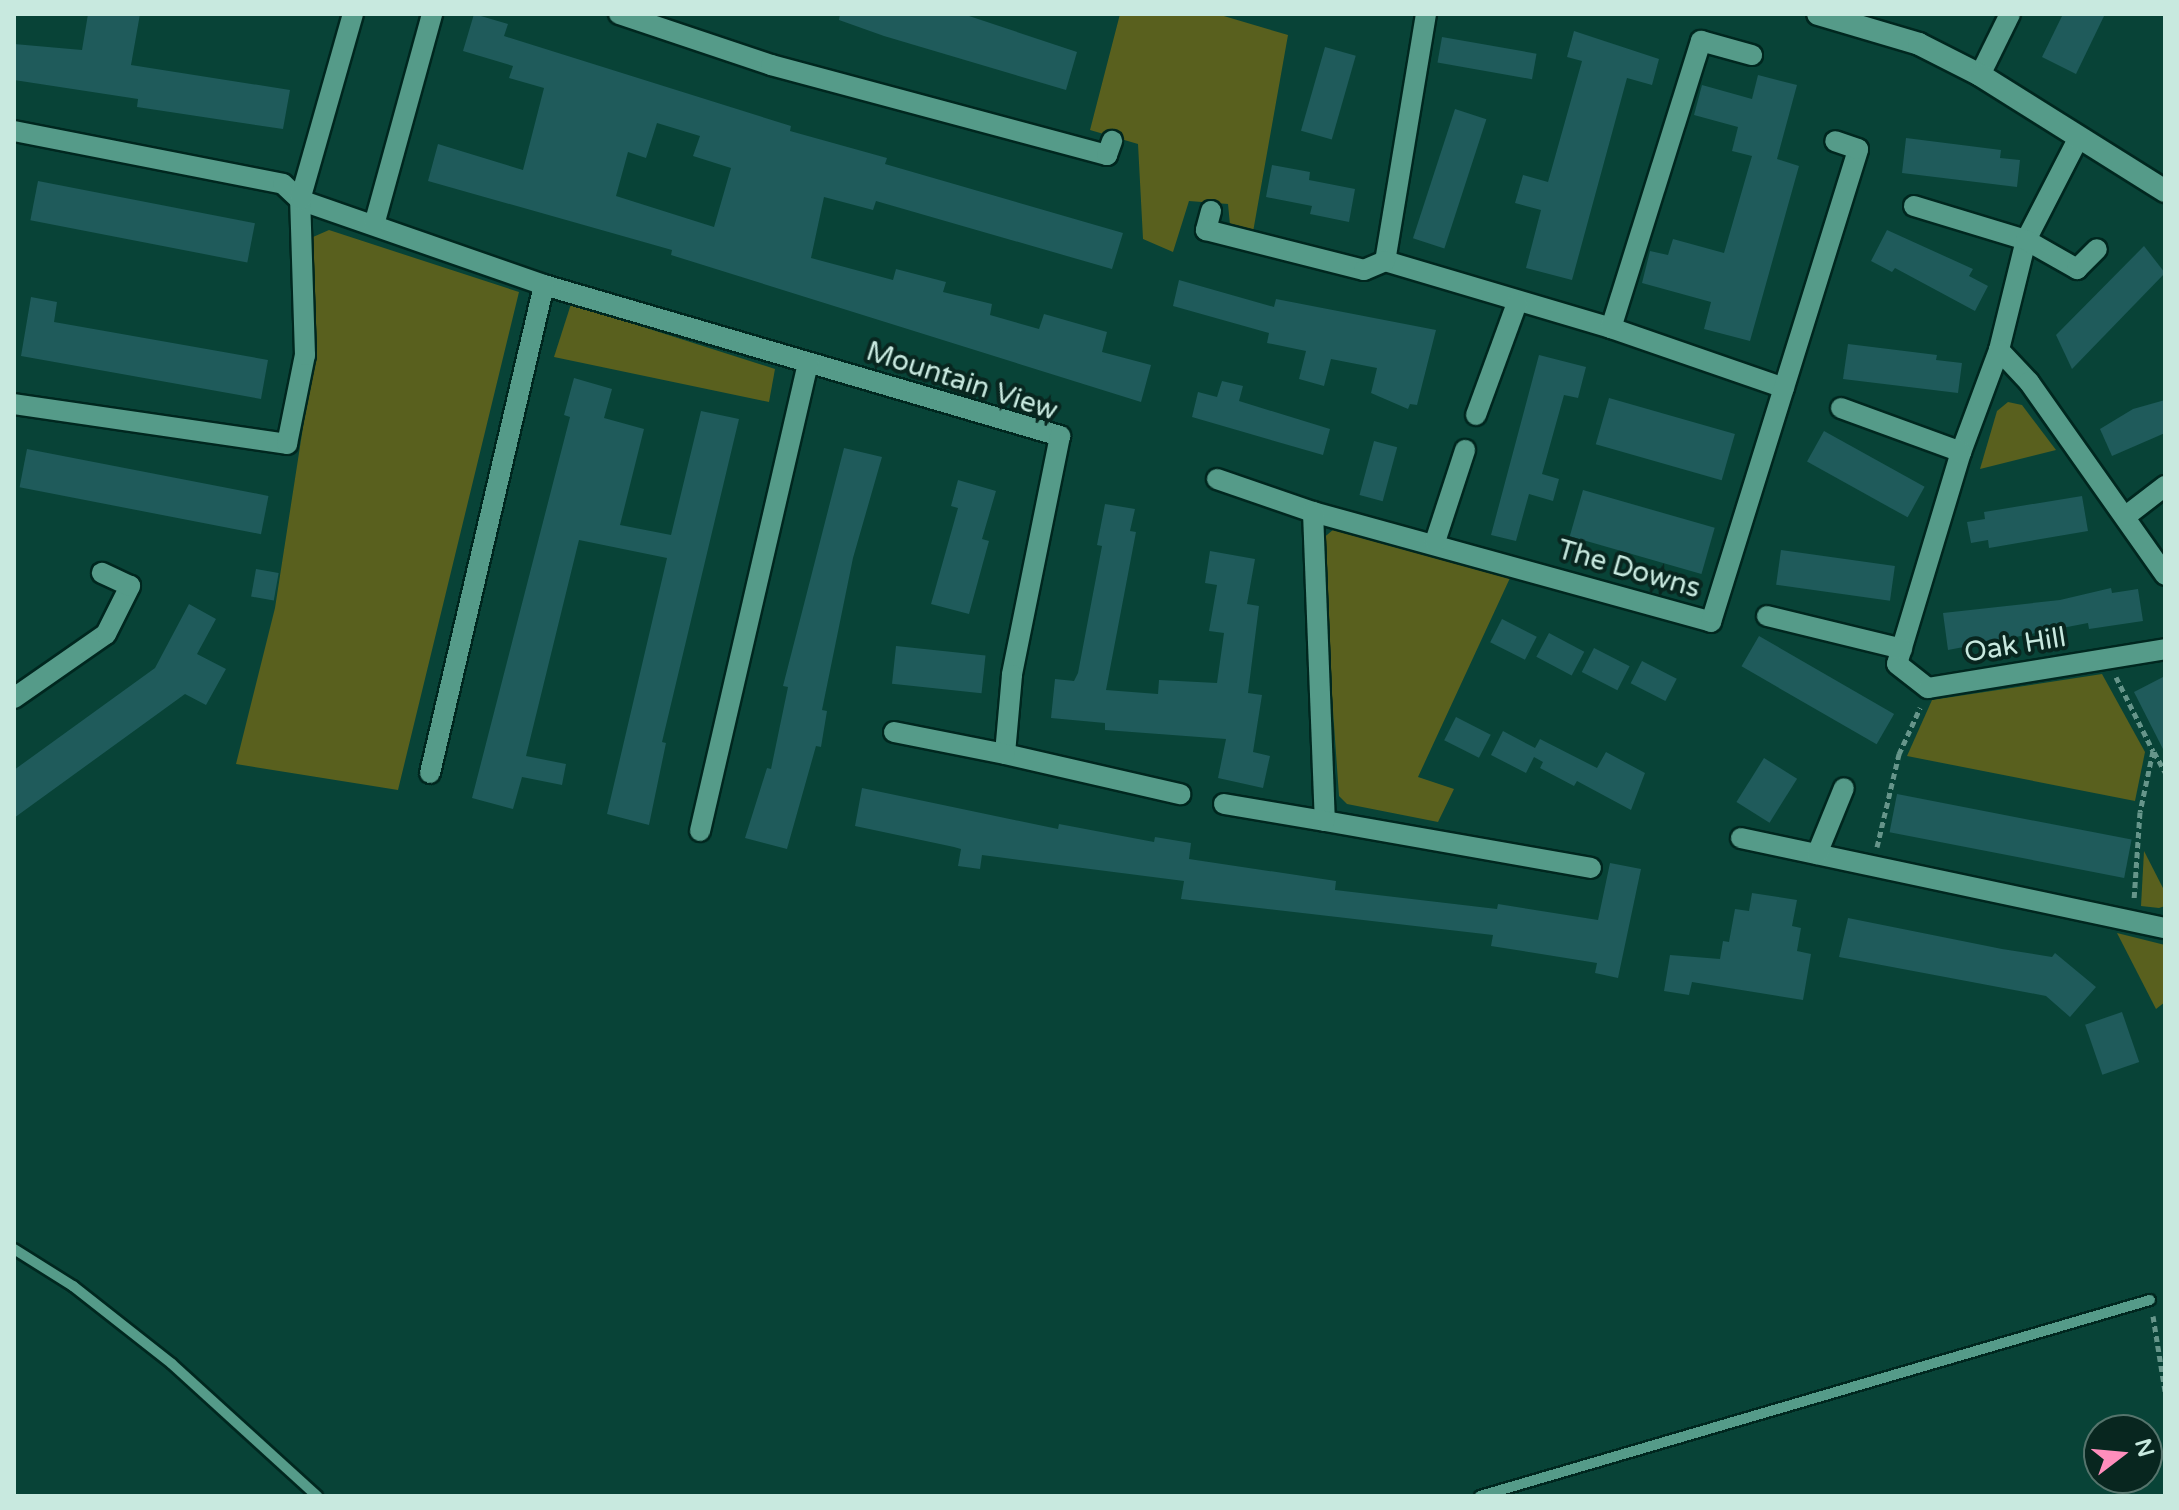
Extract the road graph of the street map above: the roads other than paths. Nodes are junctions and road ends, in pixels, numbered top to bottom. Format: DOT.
graph roads {
  1 [pos="353,14"];
  2 [pos="432,14"];
  3 [pos="619,14"];
  4 [pos="1426,14"];
  5 [pos="1818,14"];
  6 [pos="2010,14"];
  7 [pos="1752,55"];
  8 [pos="1980,75"];
  9 [pos="14,131"];
  10 [pos="2079,137"];
  11 [pos="1112,141"];
  12 [pos="1835,141"];
  13 [pos="2165,191"];
  14 [pos="300,200"];
  15 [pos="1914,206"];
  16 [pos="1211,211"];
  17 [pos="374,225"];
  18 [pos="2026,240"];
  19 [pos="2097,249"];
  20 [pos="1385,261"];
  21 [pos="544,285"];
  22 [pos="1517,303"];
  23 [pos="1611,328"];
  24 [pos="1999,350"];
  25 [pos="808,363"];
  26 [pos="1784,388"];
  27 [pos="14,404"];
  28 [pos="1841,408"];
  29 [pos="1476,415"];
  30 [pos="1465,450"];
  31 [pos="1961,452"];
  32 [pos="1217,479"];
  33 [pos="2165,486"];
  34 [pos="1313,512"];
  35 [pos="2126,516"];
  36 [pos="1435,542"];
  37 [pos="102,573"];
  38 [pos="2165,575"];
  39 [pos="1767,616"];
  40 [pos="1902,649"];
  41 [pos="2165,649"];
  42 [pos="14,698"];
  43 [pos="894,732"];
  44 [pos="1005,754"];
  45 [pos="430,773"];
  46 [pos="1844,788"];
  47 [pos="1180,794"];
  48 [pos="1224,804"];
  49 [pos="1325,821"];
  50 [pos="700,831"];
  51 [pos="1741,838"];
  52 [pos="1817,854"];
  53 [pos="1591,868"];
  54 [pos="2165,928"];
  55 [pos="14,1249"];
  56 [pos="2150,1300"];
  57 [pos="317,1496"];
  58 [pos="1480,1496"];
  1 -- 14 [label="street"];
  2 -- 17 [label="street"];
  3 -- 11 [label="street"];
  4 -- 20 [label="street"];
  5 -- 8 [label="street"];
  6 -- 8 [label="street"];
  7 -- 23 [label="street"];
  8 -- 10 [label="street"];
  9 -- 14 [label="street, Mountain View"];
  10 -- 13 [label="street"];
  10 -- 18 [label="street"];
  12 -- 26 [label="street, The Downs"];
  14 -- 17 [label="street, Mountain View"];
  14 -- 27 [label="street"];
  15 -- 18 [label="street"];
  16 -- 20 [label="street"];
  17 -- 21 [label="street, Mountain View"];
  18 -- 19 [label="street"];
  18 -- 24 [label="street"];
  20 -- 22 [label="street"];
  21 -- 25 [label="street, Mountain View"];
  21 -- 45 [label="street"];
  22 -- 23 [label="street"];
  22 -- 29 [label="street"];
  23 -- 26 [label="street"];
  24 -- 31 [label="street"];
  24 -- 35 [label="street"];
  25 -- 44 [label="street, Mountain View"];
  25 -- 50 [label="street"];
  26 -- 36 [label="street, The Downs"];
  28 -- 31 [label="street"];
  30 -- 36 [label="street"];
  31 -- 40 [label="street"];
  32 -- 34 [label="street, The Downs"];
  33 -- 35 [label="street"];
  34 -- 36 [label="street, The Downs"];
  34 -- 49 [label="street"];
  35 -- 38 [label="street"];
  37 -- 42 [label="street"];
  39 -- 40 [label="street"];
  40 -- 41 [label="street, Oak Hill"];
  43 -- 44 [label="street"];
  44 -- 47 [label="street"];
  46 -- 52 [label="street"];
  48 -- 49 [label="street"];
  49 -- 53 [label="street"];
  51 -- 52 [label="street"];
  52 -- 54 [label="street"];
  55 -- 57 [label="lane"];
  56 -- 58 [label="lane"];
}
